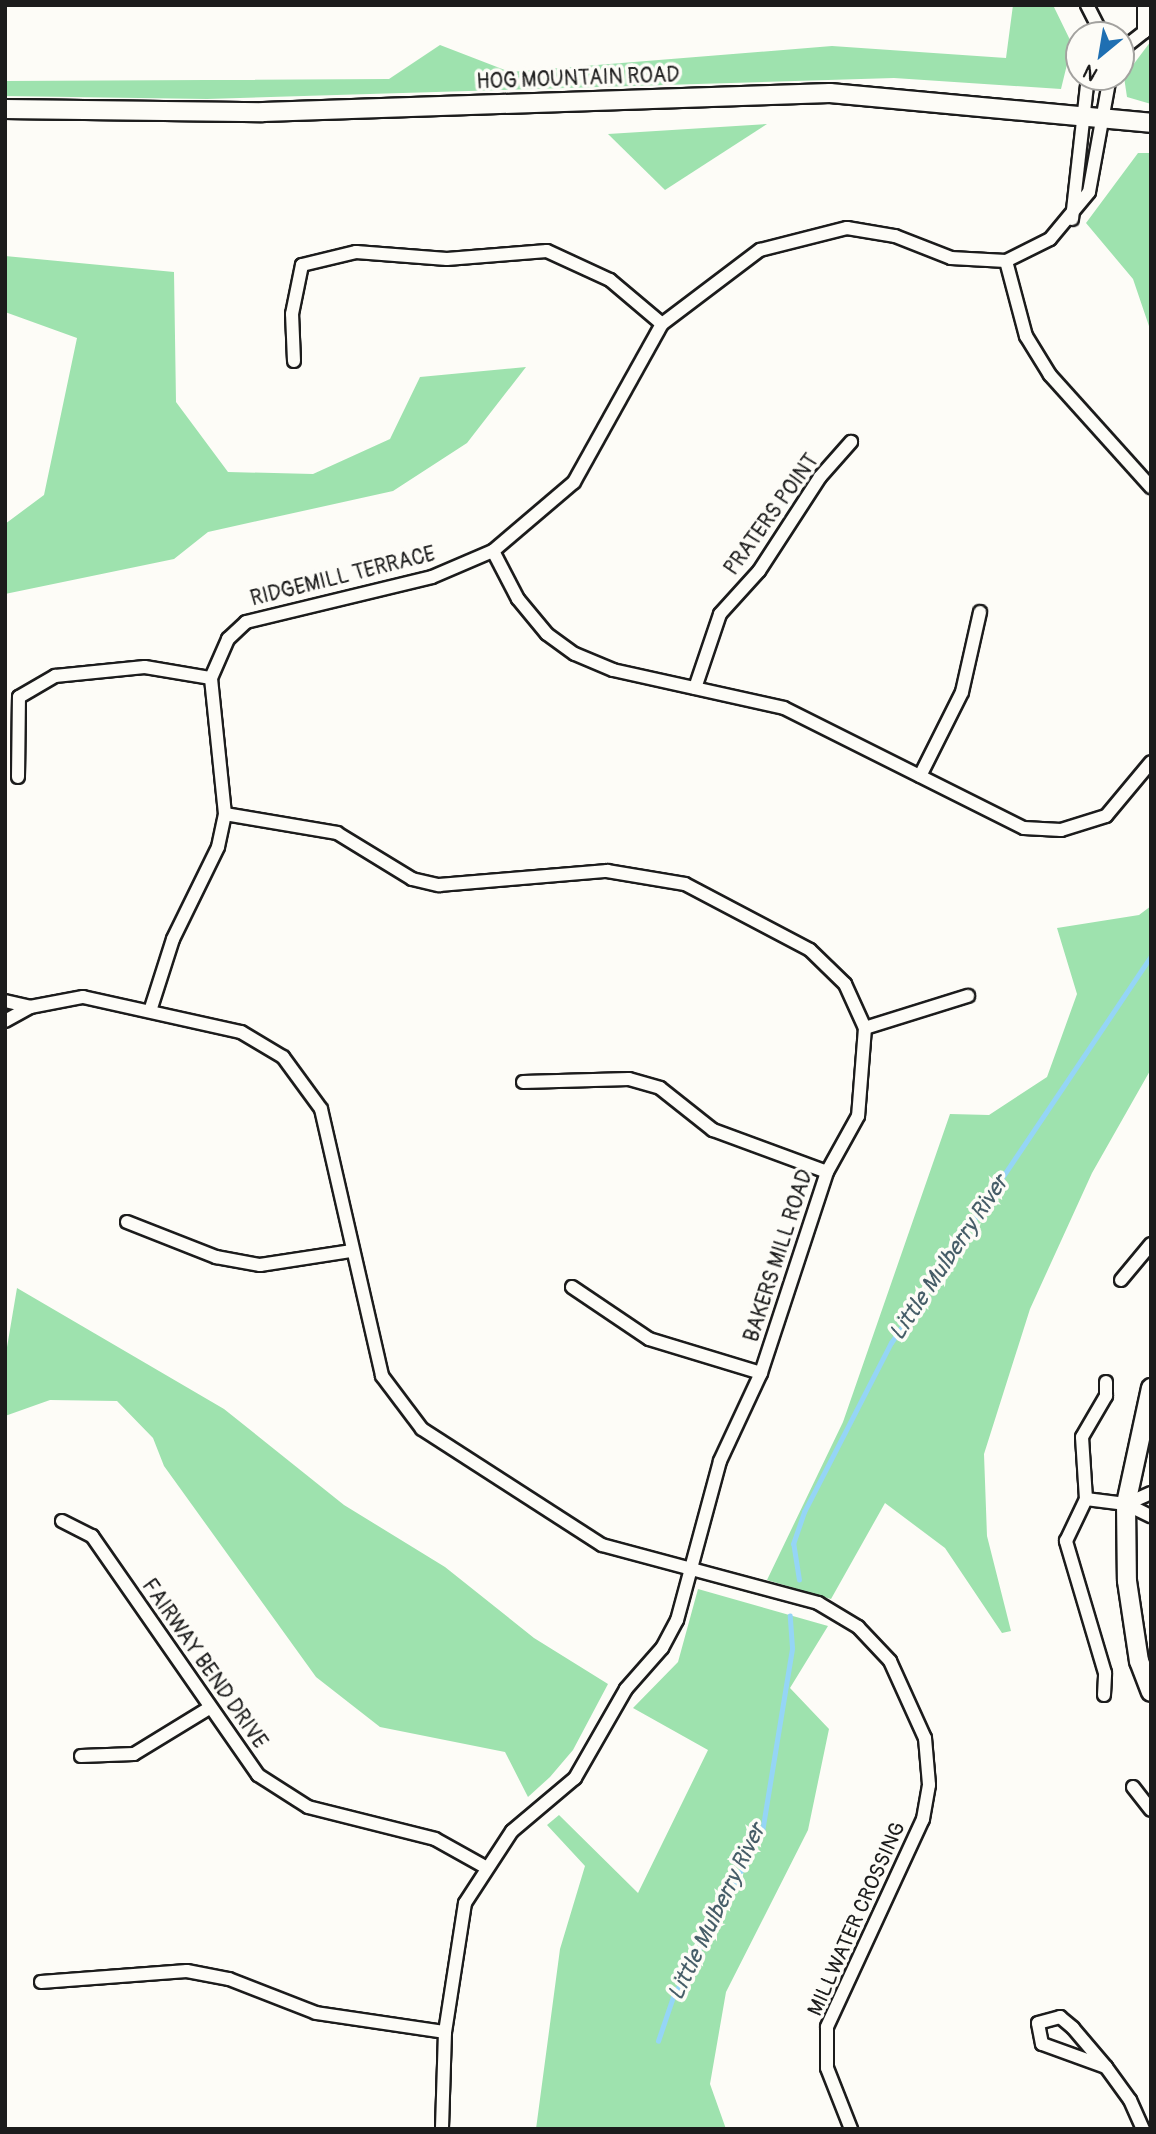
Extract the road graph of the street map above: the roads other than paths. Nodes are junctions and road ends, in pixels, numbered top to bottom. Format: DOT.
graph roads {
  1 [pos="1144,5"];
  2 [pos="1135,39"];
  3 [pos="1085,91"];
  4 [pos="1109,91"];
  5 [pos="5,109"];
  6 [pos="1081,116"];
  7 [pos="1106,119"];
  8 [pos="1151,123"];
  9 [pos="1072,220"];
  10 [pos="1006,261"];
  11 [pos="662,324"];
  12 [pos="294,360"];
  13 [pos="851,442"];
  14 [pos="1151,487"];
  15 [pos="493,551"];
  16 [pos="980,612"];
  17 [pos="211,678"];
  18 [pos="695,688"];
  19 [pos="1151,762"];
  20 [pos="919,776"];
  21 [pos="18,777"];
  22 [pos="225,814"];
  23 [pos="968,996"];
  24 [pos="5,1001"];
  25 [pos="30,1007"];
  26 [pos="151,1007"];
  27 [pos="5,1021"];
  28 [pos="865,1028"];
  29 [pos="523,1082"];
  30 [pos="827,1172"];
  31 [pos="127,1222"];
  32 [pos="1151,1244"];
  33 [pos="352,1251"];
  34 [pos="1121,1280"];
  35 [pos="572,1287"];
  36 [pos="761,1373"];
  37 [pos="1106,1382"];
  38 [pos="1151,1388"];
  39 [pos="1151,1493"];
  40 [pos="1086,1499"];
  41 [pos="1126,1504"];
  42 [pos="1151,1516"];
  43 [pos="62,1521"];
  44 [pos="688,1572"];
  45 [pos="1151,1692"];
  46 [pos="1104,1695"];
  47 [pos="209,1708"];
  48 [pos="81,1756"];
  49 [pos="1133,1787"];
  50 [pos="1151,1810"];
  51 [pos="485,1867"];
  52 [pos="41,1982"];
  53 [pos="445,2032"];
  54 [pos="1106,2067"];
  55 [pos="442,2129"];
  56 [pos="851,2129"];
  57 [pos="1143,2129"];
  1 -- 2 [label="street"];
  3 -- 6 [label="street"];
  4 -- 7 [label="street, RIDGEMILL TERRACE"];
  5 -- 6 [label="street, HOG MOUNTAIN ROAD"];
  6 -- 7 [label="street, HOG MOUNTAIN ROAD"];
  6 -- 9 [label="street"];
  7 -- 8 [label="street, HOG MOUNTAIN ROAD"];
  7 -- 9 [label="street, RIDGEMILL TERRACE"];
  9 -- 10 [label="street, RIDGEMILL TERRACE"];
  10 -- 11 [label="street, RIDGEMILL TERRACE"];
  10 -- 14 [label="street"];
  11 -- 12 [label="street"];
  11 -- 15 [label="street, RIDGEMILL TERRACE"];
  13 -- 18 [label="street, PRATERS POINT"];
  15 -- 17 [label="street, RIDGEMILL TERRACE"];
  15 -- 18 [label="street"];
  16 -- 20 [label="street"];
  17 -- 21 [label="street"];
  17 -- 22 [label="street, RIDGEMILL TERRACE"];
  18 -- 20 [label="street"];
  19 -- 20 [label="street"];
  22 -- 26 [label="street, RIDGEMILL TERRACE"];
  22 -- 28 [label="street, BAKERS MILL ROAD"];
  23 -- 28 [label="street"];
  24 -- 25 [label="street"];
  25 -- 26 [label="street, MILLWATER CROSSING"];
  25 -- 27 [label="street"];
  26 -- 33 [label="street, MILLWATER CROSSING"];
  28 -- 30 [label="street, BAKERS MILL ROAD"];
  29 -- 30 [label="street"];
  30 -- 36 [label="street, BAKERS MILL ROAD"];
  31 -- 33 [label="street"];
  32 -- 34 [label="street"];
  33 -- 44 [label="street, MILLWATER CROSSING"];
  35 -- 36 [label="street"];
  36 -- 44 [label="street, BAKERS MILL ROAD"];
  37 -- 40 [label="street"];
  38 -- 41 [label="street"];
  39 -- 41 [label="street"];
  40 -- 41 [label="street"];
  40 -- 46 [label="street"];
  41 -- 42 [label="street"];
  41 -- 45 [label="street"];
  43 -- 47 [label="street, FAIRWAY BEND DRIVE"];
  44 -- 51 [label="street, BAKERS MILL ROAD"];
  44 -- 56 [label="street, MILLWATER CROSSING"];
  47 -- 48 [label="street"];
  47 -- 51 [label="street, FAIRWAY BEND DRIVE"];
  49 -- 50 [label="street"];
  51 -- 53 [label="street, BAKERS MILL ROAD"];
  52 -- 53 [label="street"];
  53 -- 55 [label="street, BAKERS MILL ROAD"];
  54 -- 54 [label="street"];
  54 -- 57 [label="street"];
}
